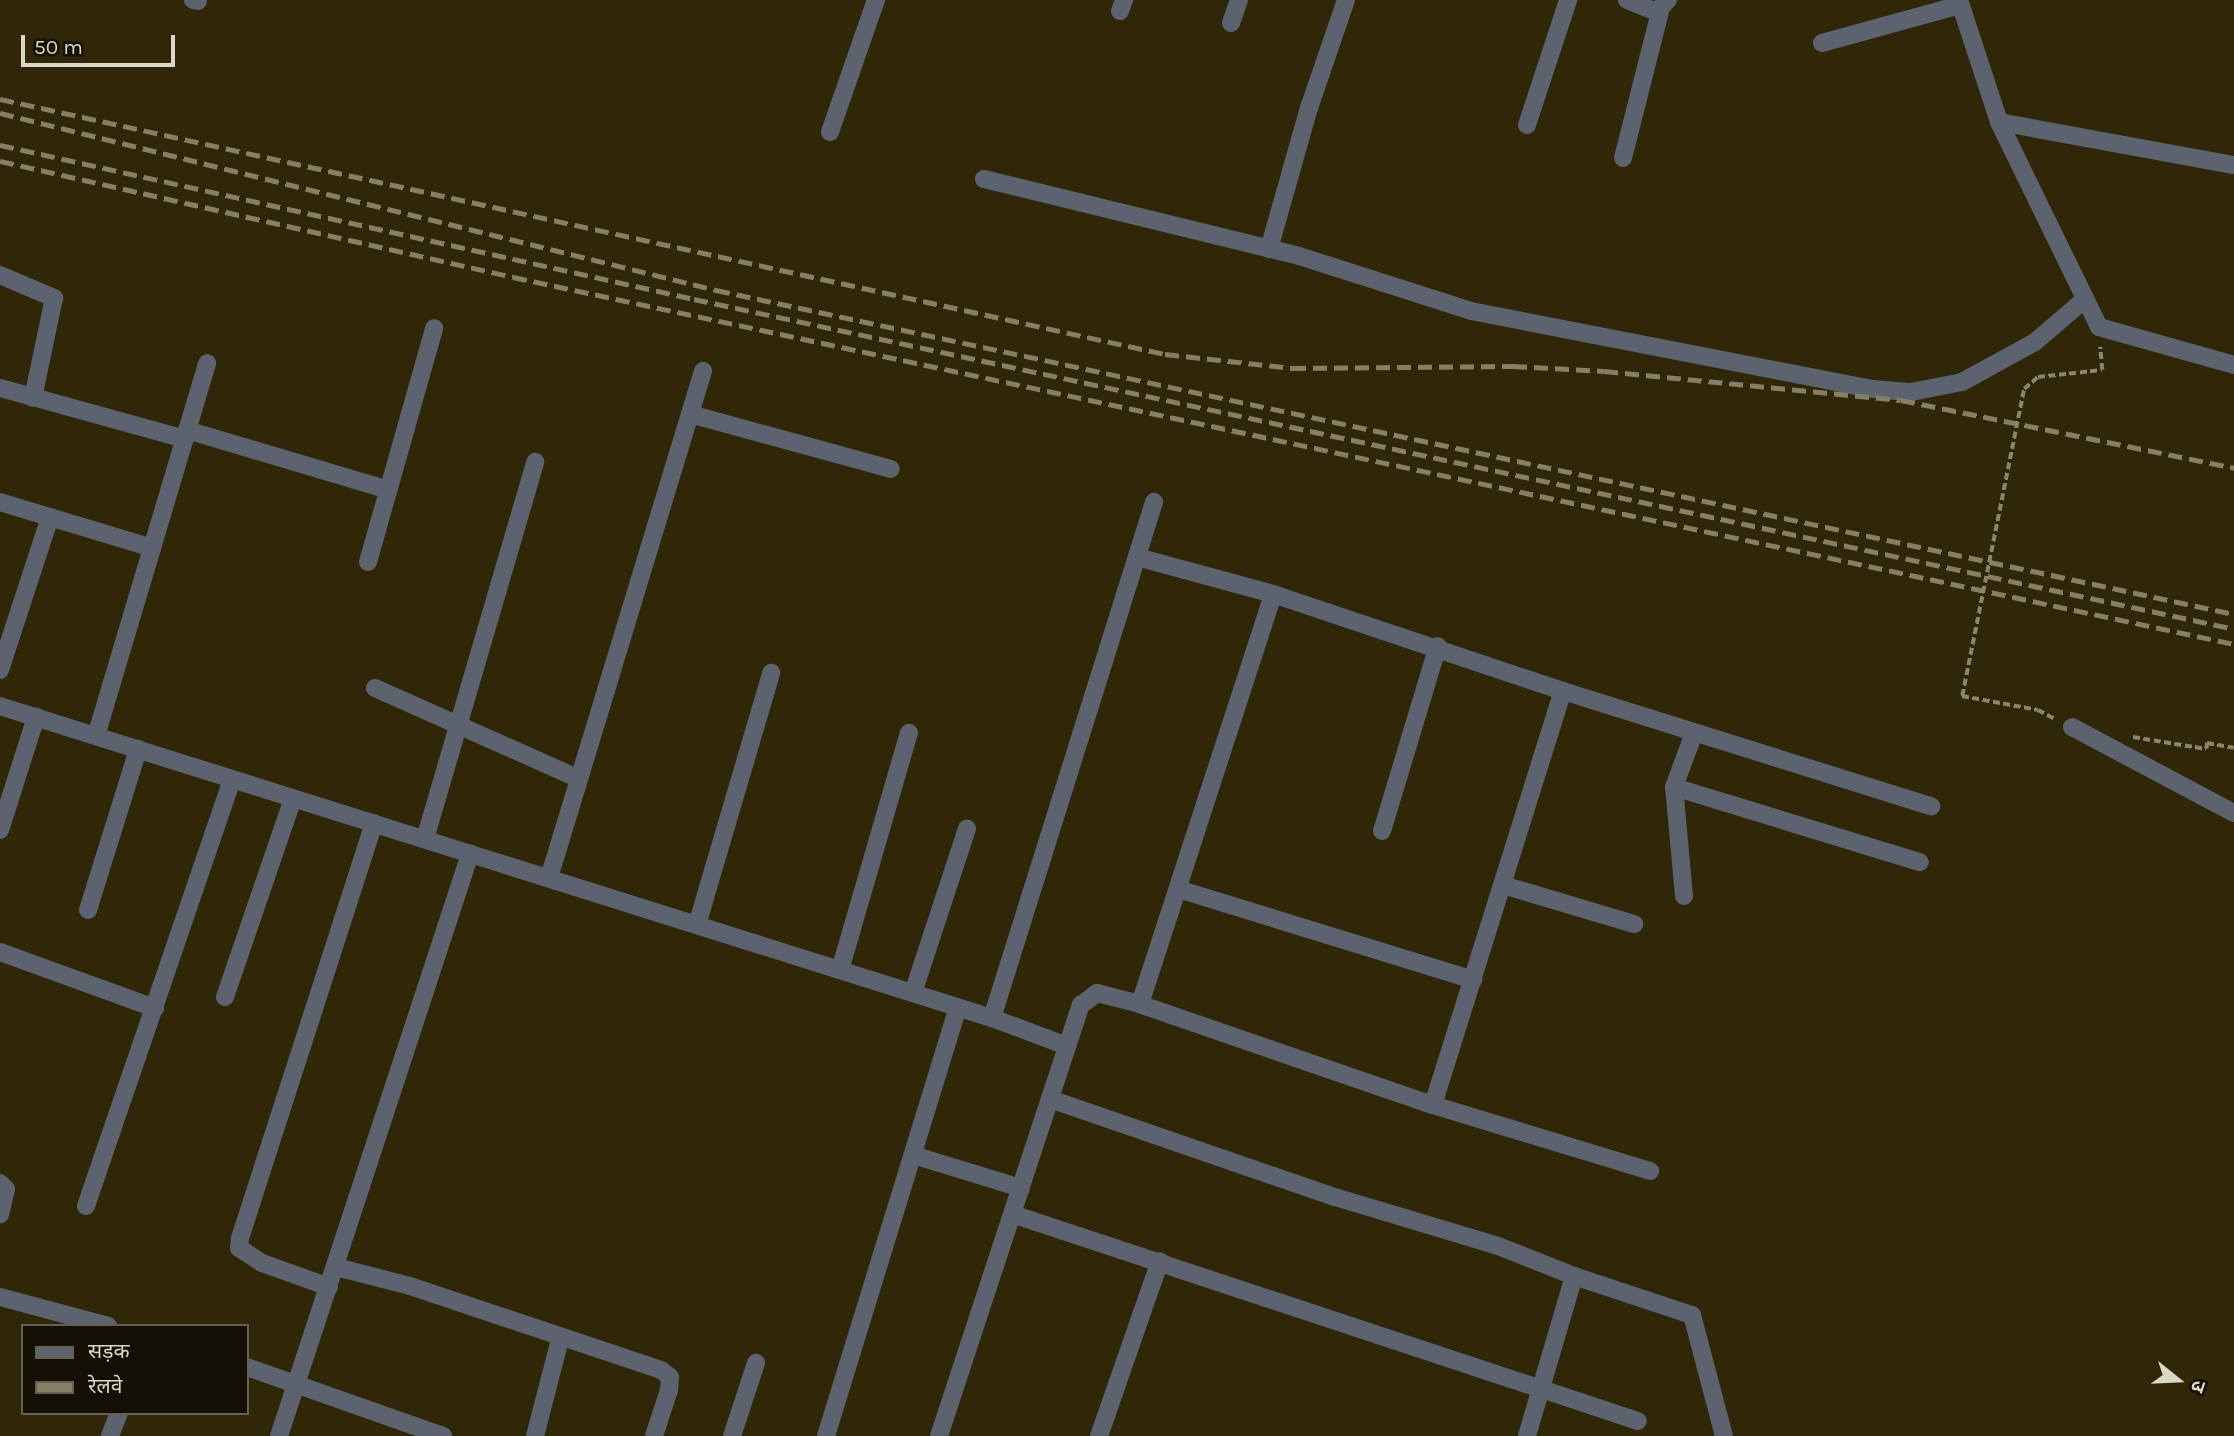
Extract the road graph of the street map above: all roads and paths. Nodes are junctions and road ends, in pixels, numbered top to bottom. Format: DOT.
graph roads {
  1 [pos="876,0"];
  2 [pos="1239,0"];
  3 [pos="1346,0"];
  4 [pos="1568,0"];
  5 [pos="1627,0"];
  6 [pos="1960,2"];
  7 [pos="1664,6"];
  8 [pos="1231,23"];
  9 [pos="1822,43"];
  10 [pos="1999,122"];
  11 [pos="1527,125"];
  12 [pos="830,132"];
  13 [pos="1623,158"];
  14 [pos="2234,165"];
  15 [pos="984,179"];
  16 [pos="1269,249"];
  17 [pos="0,275"];
  18 [pos="2085,299"];
  19 [pos="2099,327"];
  20 [pos="434,328"];
  21 [pos="207,363"];
  22 [pos="2234,365"];
  23 [pos="703,371"];
  24 [pos="0,388"];
  25 [pos="33,398"];
  26 [pos="690,414"];
  27 [pos="186,435"];
  28 [pos="535,462"];
  29 [pos="891,469"];
  30 [pos="388,490"];
  31 [pos="0,502"];
  32 [pos="1154,502"];
  33 [pos="50,517"];
  34 [pos="152,548"];
  35 [pos="1137,557"];
  36 [pos="368,562"];
  37 [pos="1273,594"];
  38 [pos="1437,646"];
  39 [pos="0,670"];
  40 [pos="771,673"];
  41 [pos="375,688"];
  42 [pos="1563,691"];
  43 [pos="0,706"];
  44 [pos="36,717"];
  45 [pos="459,726"];
  46 [pos="2072,727"];
  47 [pos="909,733"];
  48 [pos="1694,733"];
  49 [pos="96,736"];
  50 [pos="2126,736"];
  51 [pos="2234,748"];
  52 [pos="138,749"];
  53 [pos="232,779"];
  54 [pos="579,779"];
  55 [pos="1674,787"];
  56 [pos="293,798"];
  57 [pos="1931,806"];
  58 [pos="2234,813"];
  59 [pos="374,824"];
  60 [pos="0,830"];
  61 [pos="967,830"];
  62 [pos="1382,831"];
  63 [pos="425,839"];
  64 [pos="470,854"];
  65 [pos="1920,862"];
  66 [pos="549,878"];
  67 [pos="1503,885"];
  68 [pos="1178,889"];
  69 [pos="1684,897"];
  70 [pos="88,910"];
  71 [pos="1634,924"];
  72 [pos="696,925"];
  73 [pos="0,952"];
  74 [pos="840,970"];
  75 [pos="1473,980"];
  76 [pos="913,993"];
  77 [pos="225,997"];
  78 [pos="1139,1004"];
  79 [pos="155,1008"];
  80 [pos="958,1008"];
  81 [pos="992,1017"];
  82 [pos="1067,1046"];
  83 [pos="1050,1099"];
  84 [pos="1433,1105"];
  85 [pos="914,1155"];
  86 [pos="1650,1171"];
  87 [pos="0,1183"];
  88 [pos="1021,1188"];
  89 [pos="86,1206"];
  90 [pos="0,1214"];
  91 [pos="1012,1214"];
  92 [pos="1160,1261"];
  93 [pos="336,1267"];
  94 [pos="1574,1276"];
  95 [pos="329,1287"];
  96 [pos="0,1297"];
  97 [pos="101,1324"];
  98 [pos="560,1339"];
  99 [pos="756,1363"];
  100 [pos="248,1367"];
  101 [pos="297,1383"];
  102 [pos="1541,1389"];
  103 [pos="118,1415"];
  104 [pos="1638,1421"];
  105 [pos="110,1436"];
  106 [pos="279,1436"];
  107 [pos="443,1436"];
  108 [pos="535,1436"];
  109 [pos="654,1436"];
  110 [pos="732,1436"];
  111 [pos="826,1436"];
  112 [pos="939,1436"];
  113 [pos="1099,1436"];
  114 [pos="1527,1436"];
  115 [pos="1724,1436"];
  1 -- 12 [label="street"];
  2 -- 8 [label="street"];
  3 -- 16 [label="street"];
  4 -- 11 [label="street"];
  5 -- 7 [label="street"];
  6 -- 9 [label="street"];
  6 -- 10 [label="street"];
  7 -- 13 [label="street"];
  10 -- 14 [label="street"];
  10 -- 18 [label="street"];
  15 -- 16 [label="street"];
  16 -- 18 [label="street"];
  17 -- 25 [label="street"];
  18 -- 19 [label="street"];
  19 -- 22 [label="street"];
  19 -- 46 [label="path, bridge"];
  20 -- 30 [label="street"];
  21 -- 27 [label="street"];
  23 -- 26 [label="street"];
  24 -- 25 [label="street"];
  25 -- 27 [label="street"];
  26 -- 29 [label="street"];
  26 -- 54 [label="street"];
  27 -- 30 [label="street"];
  27 -- 34 [label="street"];
  28 -- 45 [label="street"];
  30 -- 36 [label="street"];
  31 -- 33 [label="street"];
  32 -- 35 [label="street"];
  33 -- 34 [label="street"];
  33 -- 39 [label="street"];
  34 -- 49 [label="street"];
  35 -- 37 [label="street"];
  35 -- 81 [label="street"];
  37 -- 38 [label="street"];
  37 -- 68 [label="street"];
  38 -- 42 [label="street"];
  38 -- 62 [label="street"];
  40 -- 72 [label="street"];
  41 -- 45 [label="street"];
  42 -- 48 [label="street"];
  42 -- 67 [label="street"];
  43 -- 44 [label="street"];
  44 -- 49 [label="street"];
  44 -- 60 [label="street"];
  45 -- 54 [label="street"];
  45 -- 63 [label="street"];
  46 -- 58 [label="street"];
  47 -- 74 [label="street"];
  48 -- 55 [label="street"];
  48 -- 57 [label="street"];
  49 -- 52 [label="street"];
  50 -- 51 [label="path"];
  52 -- 53 [label="street"];
  52 -- 70 [label="street"];
  53 -- 56 [label="street"];
  53 -- 79 [label="street"];
  54 -- 66 [label="street"];
  55 -- 65 [label="street"];
  55 -- 69 [label="street"];
  56 -- 59 [label="street"];
  56 -- 77 [label="street"];
  59 -- 63 [label="street"];
  59 -- 95 [label="street"];
  61 -- 76 [label="street"];
  63 -- 64 [label="street"];
  64 -- 66 [label="street"];
  64 -- 93 [label="street"];
  66 -- 72 [label="street"];
  67 -- 71 [label="street"];
  67 -- 75 [label="street"];
  68 -- 75 [label="street"];
  68 -- 78 [label="street"];
  72 -- 74 [label="street"];
  73 -- 79 [label="street"];
  74 -- 76 [label="street"];
  75 -- 84 [label="street"];
  76 -- 80 [label="street"];
  78 -- 82 [label="street"];
  78 -- 84 [label="street"];
  79 -- 89 [label="street"];
  80 -- 81 [label="street"];
  80 -- 85 [label="street"];
  81 -- 82 [label="street"];
  82 -- 83 [label="street"];
  83 -- 88 [label="street"];
  83 -- 94 [label="street"];
  84 -- 86 [label="street"];
  85 -- 88 [label="street"];
  85 -- 111 [label="street"];
  87 -- 90 [label="street"];
  88 -- 91 [label="street"];
  91 -- 92 [label="street"];
  91 -- 112 [label="street"];
  92 -- 102 [label="street"];
  92 -- 113 [label="street"];
  93 -- 95 [label="street"];
  93 -- 98 [label="street"];
  94 -- 102 [label="street"];
  94 -- 115 [label="street"];
  95 -- 101 [label="street"];
  96 -- 97 [label="street"];
  98 -- 108 [label="street"];
  98 -- 109 [label="street"];
  99 -- 110 [label="street"];
  100 -- 101 [label="street"];
  101 -- 106 [label="street"];
  101 -- 107 [label="street"];
  102 -- 104 [label="street"];
  102 -- 114 [label="street"];
  103 -- 105 [label="street"];
}
